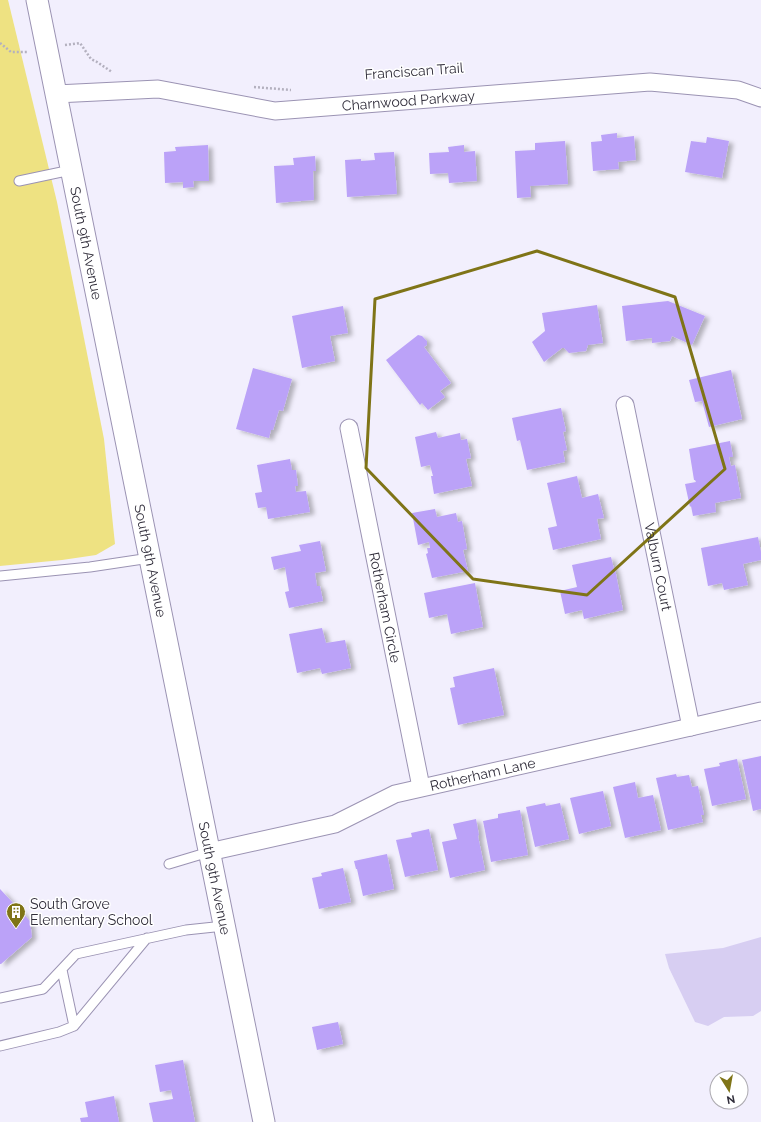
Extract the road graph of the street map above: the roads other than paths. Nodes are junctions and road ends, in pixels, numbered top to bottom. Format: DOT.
graph roads {
  1 [pos="37,0"];
  2 [pos="56,94"];
  3 [pos="761,98"];
  4 [pos="71,170"];
  5 [pos="19,181"];
  6 [pos="625,405"];
  7 [pos="349,428"];
  8 [pos="150,558"];
  9 [pos="0,576"];
  10 [pos="761,711"];
  11 [pos="691,727"];
  12 [pos="421,787"];
  13 [pos="209,852"];
  14 [pos="169,864"];
  15 [pos="224,926"];
  16 [pos="147,938"];
  17 [pos="62,970"];
  18 [pos="0,998"];
  19 [pos="74,1026"];
  20 [pos="0,1046"];
  21 [pos="264,1122"];
  1 -- 2 [label="street, South 9th Avenue"];
  2 -- 3 [label="street, Charnwood Parkway"];
  2 -- 4 [label="street, South 9th Avenue"];
  4 -- 5 [label="lane"];
  4 -- 8 [label="street, South 9th Avenue"];
  6 -- 11 [label="street, Valburn Court"];
  7 -- 12 [label="street, Rotherham Circle"];
  8 -- 9 [label="lane"];
  8 -- 13 [label="street, South 9th Avenue"];
  10 -- 11 [label="street, Rotherham Lane"];
  11 -- 12 [label="street, Rotherham Lane"];
  12 -- 13 [label="street, Rotherham Lane"];
  13 -- 14 [label="lane"];
  13 -- 15 [label="street, South 9th Avenue"];
  15 -- 16 [label="lane"];
  15 -- 21 [label="street, South 9th Avenue"];
  16 -- 17 [label="lane"];
  16 -- 19 [label="lane"];
  17 -- 18 [label="lane"];
  17 -- 19 [label="lane"];
  19 -- 20 [label="lane"];
}
